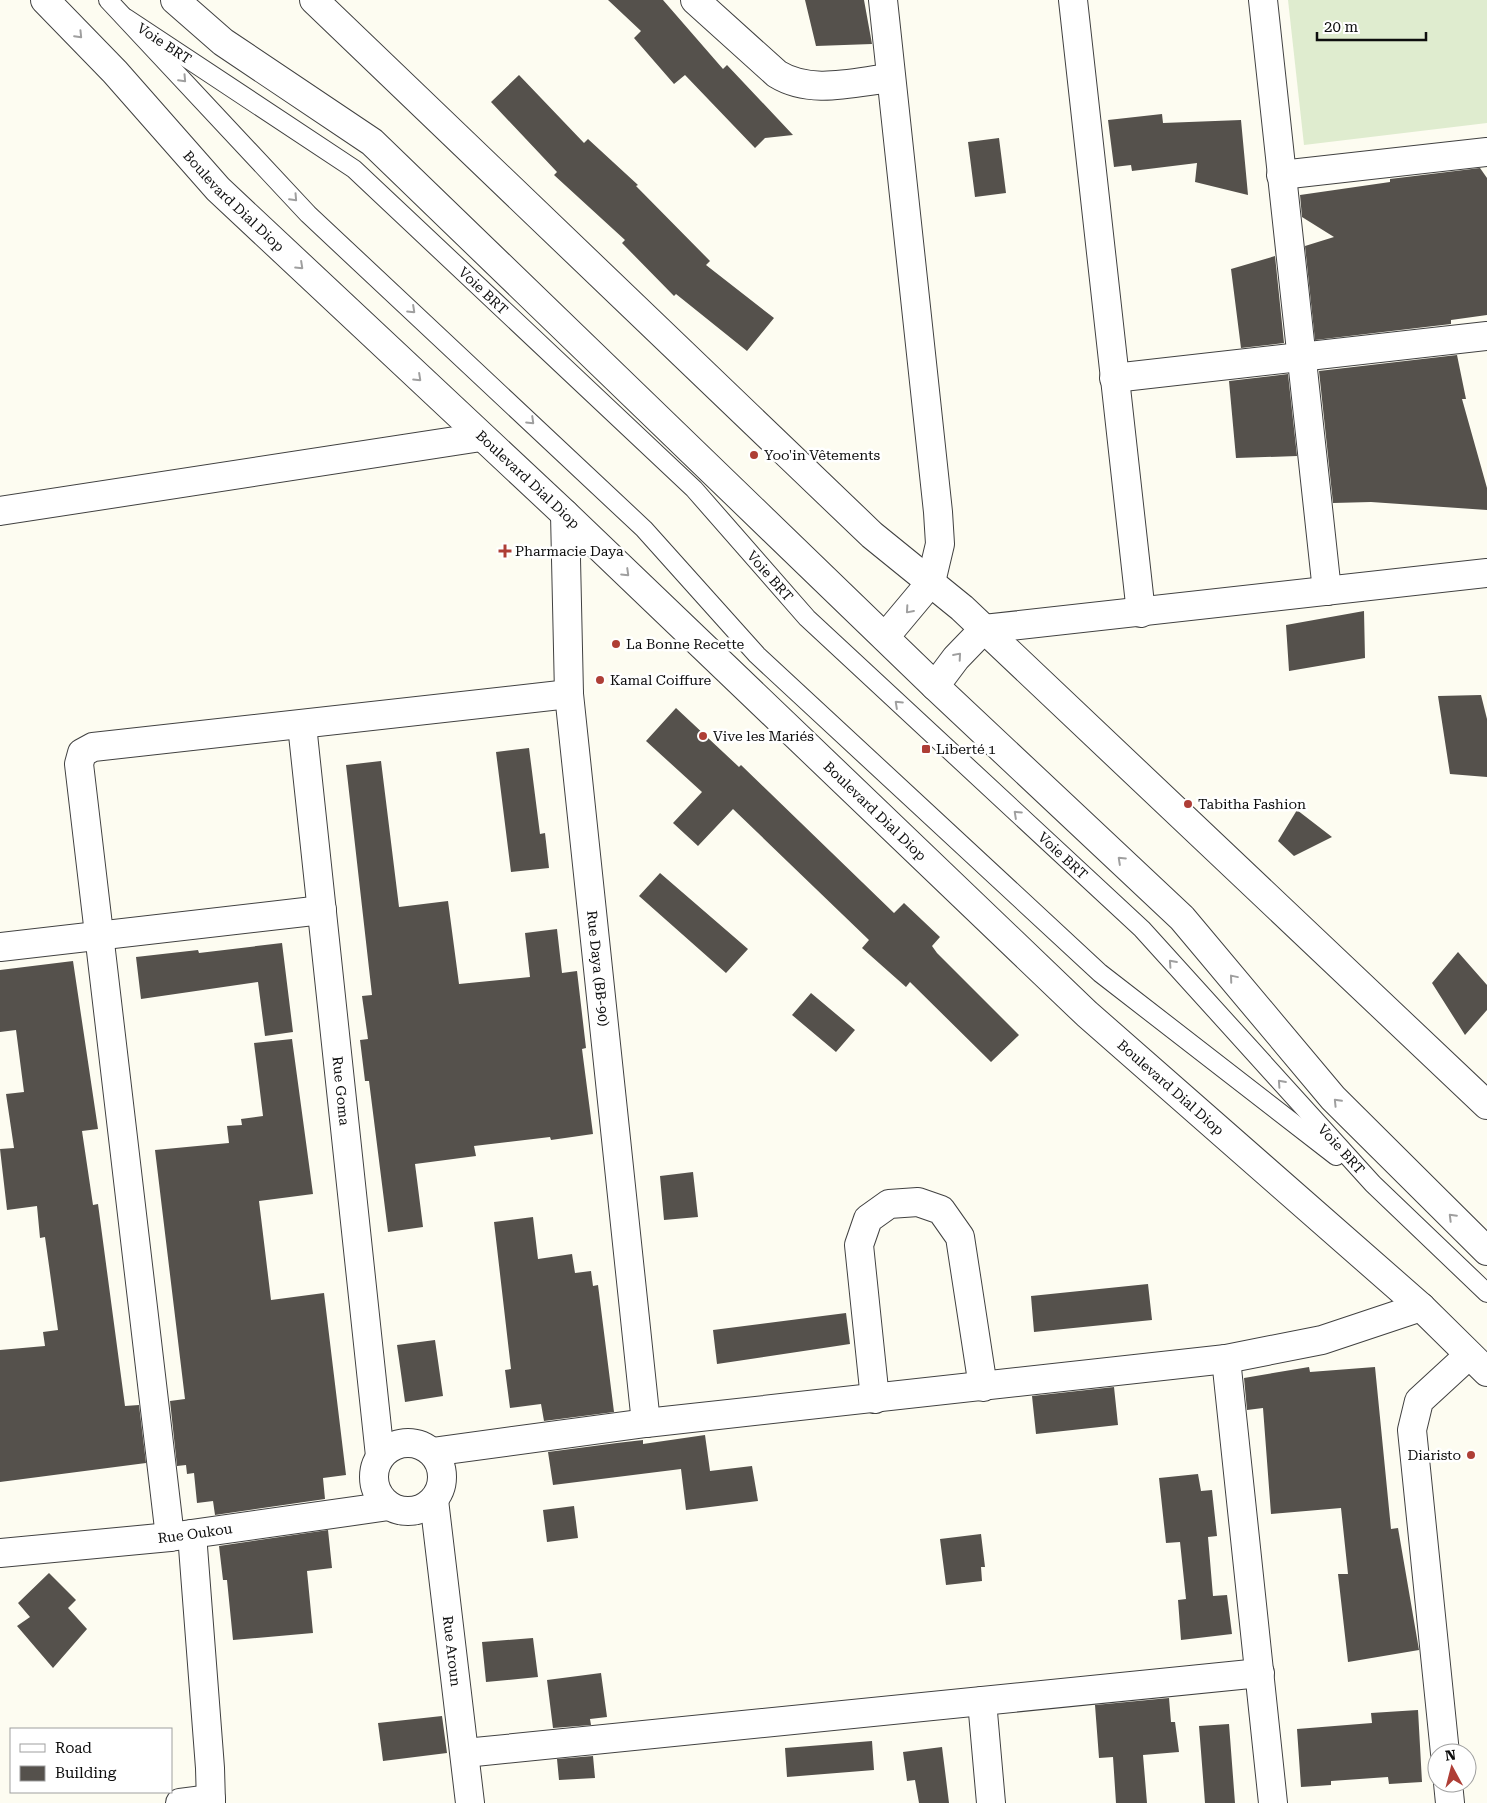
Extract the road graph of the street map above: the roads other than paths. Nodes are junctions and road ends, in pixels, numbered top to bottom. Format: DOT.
graph roads {
  1 [pos="45,0"];
  2 [pos="108,0"];
  3 [pos="175,0"];
  4 [pos="314,0"];
  5 [pos="695,0"];
  6 [pos="882,0"];
  7 [pos="1073,0"];
  8 [pos="1262,0"];
  9 [pos="126,18"];
  10 [pos="891,78"];
  11 [pos="1487,152"];
  12 [pos="1281,175"];
  13 [pos="1487,336"];
  14 [pos="1301,357"];
  15 [pos="1114,378"];
  16 [pos="482,437"];
  17 [pos="0,511"];
  18 [pos="565,514"];
  19 [pos="1487,573"];
  20 [pos="931,582"];
  21 [pos="1326,591"];
  22 [pos="1141,613"];
  23 [pos="984,629"];
  24 [pos="885,637"];
  25 [pos="934,686"];
  26 [pos="569,694"];
  27 [pos="302,724"];
  28 [pos="322,910"];
  29 [pos="98,935"];
  30 [pos="0,947"];
  31 [pos="1487,1105"];
  32 [pos="1373,1184"];
  33 [pos="1487,1251"];
  34 [pos="1487,1293"];
  35 [pos="1421,1307"];
  36 [pos="1226,1359"];
  37 [pos="1478,1363"];
  38 [pos="983,1387"];
  39 [pos="874,1399"];
  40 [pos="646,1423"];
  41 [pos="432,1452"];
  42 [pos="380,1456"];
  43 [pos="434,1500"];
  44 [pos="389,1506"];
  45 [pos="181,1535"];
  46 [pos="0,1553"];
  47 [pos="1260,1673"];
  48 [pos="982,1701"];
  49 [pos="1444,1743"];
  50 [pos="465,1753"];
  51 [pos="211,1801"];
  52 [pos="180,1803"];
  53 [pos="470,1803"];
  54 [pos="991,1803"];
  55 [pos="1273,1803"];
  1 -- 16 [label="street, Boulevard Dial Diop, one-way"];
  2 -- 9 [label="lane, Voie BRT"];
  3 -- 24 [label="street"];
  4 -- 20 [label="street"];
  5 -- 10 [label="street"];
  6 -- 10 [label="street"];
  7 -- 15 [label="street"];
  8 -- 12 [label="street"];
  9 -- 32 [label="lane, Voie BRT, one-way"];
  32 -- 9 [label="lane, Voie BRT, one-way"];
  10 -- 20 [label="street"];
  11 -- 12 [label="street"];
  12 -- 14 [label="street"];
  13 -- 14 [label="street"];
  14 -- 15 [label="street"];
  14 -- 21 [label="street"];
  15 -- 22 [label="street"];
  16 -- 17 [label="street"];
  16 -- 18 [label="street, Boulevard Dial Diop"];
  18 -- 26 [label="street, Rue Daya (BB-90)"];
  18 -- 35 [label="street, Boulevard Dial Diop, one-way"];
  19 -- 21 [label="street"];
  20 -- 23 [label="street"];
  20 -- 24 [label="street, one-way"];
  21 -- 22 [label="street"];
  22 -- 23 [label="street"];
  25 -- 23 [label="street, one-way"];
  23 -- 31 [label="street"];
  24 -- 25 [label="street"];
  33 -- 25 [label="street, one-way"];
  26 -- 27 [label="street"];
  26 -- 40 [label="street, Rue Daya (BB-90)"];
  27 -- 28 [label="street, Rue Goma"];
  27 -- 29 [label="street"];
  28 -- 29 [label="street"];
  28 -- 42 [label="street, Rue Goma"];
  29 -- 30 [label="street"];
  29 -- 45 [label="street"];
  32 -- 34 [label="lane, Voie BRT"];
  35 -- 36 [label="street"];
  35 -- 37 [label="street, Boulevard Dial Diop"];
  36 -- 38 [label="street"];
  36 -- 47 [label="street"];
  37 -- 49 [label="street"];
  38 -- 39 [label="street"];
  38 -- 39 [label="street"];
  39 -- 40 [label="street"];
  40 -- 41 [label="street"];
  41 -- 42 [label="street"];
  41 -- 43 [label="street"];
  42 -- 44 [label="street"];
  43 -- 44 [label="street"];
  43 -- 50 [label="street, Rue Aroun"];
  44 -- 45 [label="street, Rue Oukou"];
  45 -- 46 [label="street, Rue Oukou"];
  45 -- 51 [label="street"];
  47 -- 48 [label="street"];
  47 -- 55 [label="street"];
  48 -- 50 [label="street"];
  48 -- 54 [label="street"];
  50 -- 53 [label="street, Rue Aroun"];
  51 -- 52 [label="street"];
}
